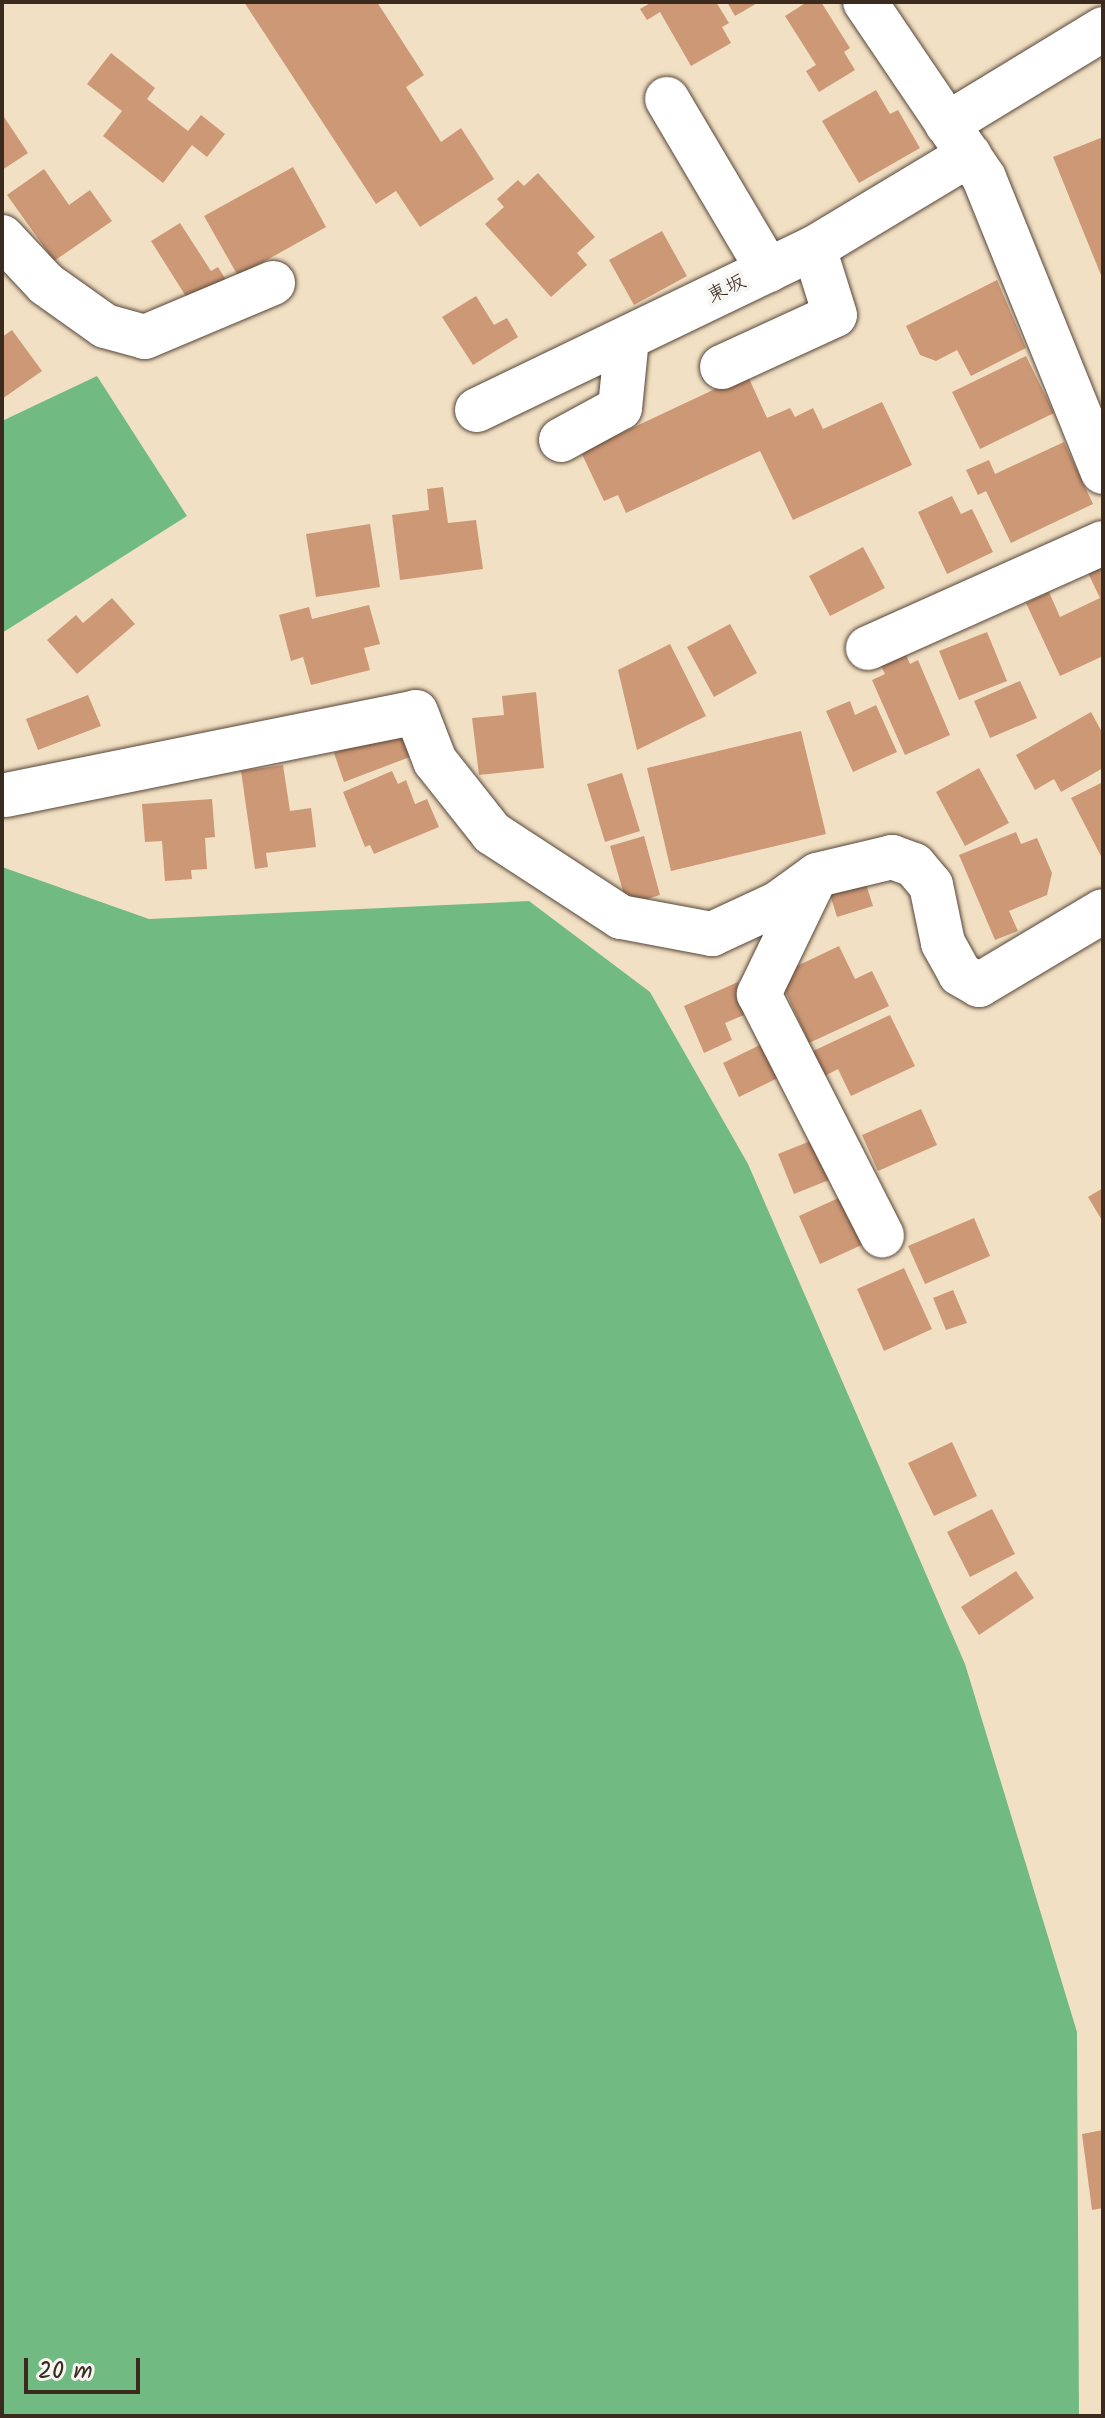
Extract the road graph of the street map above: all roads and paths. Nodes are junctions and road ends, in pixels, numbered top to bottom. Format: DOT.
graph roads {
  1 [pos="865,2"];
  2 [pos="1103,29"];
  3 [pos="667,99"];
  4 [pos="958,139"];
  5 [pos="2,237"];
  6 [pos="814,248"];
  7 [pos="768,270"];
  8 [pos="273,283"];
  9 [pos="627,338"];
  10 [pos="722,367"];
  11 [pos="477,410"];
  12 [pos="561,440"];
  13 [pos="1103,472"];
  14 [pos="1103,543"];
  15 [pos="868,648"];
  16 [pos="6,795"];
  17 [pos="817,875"];
  18 [pos="1103,911"];
  19 [pos="882,1235"];
  1 -- 4 [label="street"];
  2 -- 4 [label="street, 東坂"];
  3 -- 7 [label="street"];
  4 -- 6 [label="street, 東坂"];
  4 -- 13 [label="street"];
  5 -- 8 [label="street"];
  6 -- 7 [label="street, 東坂"];
  6 -- 10 [label="street"];
  7 -- 9 [label="street, 東坂"];
  9 -- 11 [label="street, 東坂"];
  9 -- 12 [label="street"];
  14 -- 15 [label="street"];
  16 -- 17 [label="street"];
  17 -- 18 [label="street"];
  17 -- 19 [label="street"];
}
